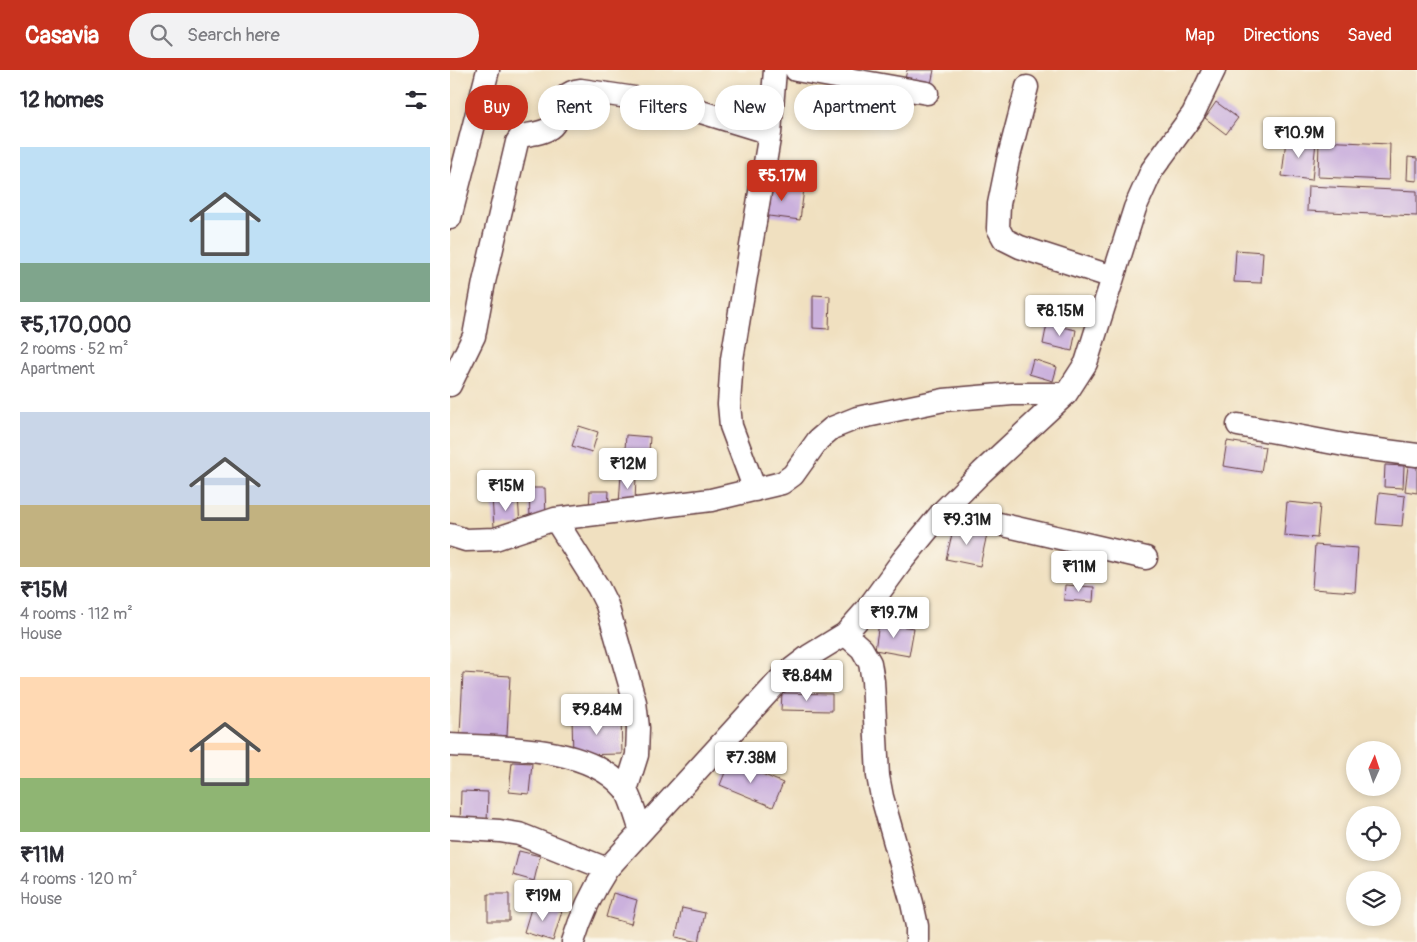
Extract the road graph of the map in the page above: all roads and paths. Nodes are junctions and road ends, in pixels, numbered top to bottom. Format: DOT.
graph roads {
  1 [pos="488,70"];
  2 [pos="775,70"];
  3 [pos="796,70"];
  4 [pos="1214,70"];
  5 [pos="582,80"];
  6 [pos="1027,87"];
  7 [pos="927,92"];
  8 [pos="770,133"];
  9 [pos="450,218"];
  10 [pos="1113,276"];
  11 [pos="450,386"];
  12 [pos="1066,394"];
  13 [pos="1238,425"];
  14 [pos="1417,455"];
  15 [pos="755,490"];
  16 [pos="943,512"];
  17 [pos="555,519"];
  18 [pos="450,535"];
  19 [pos="1146,558"];
  20 [pos="845,634"];
  21 [pos="450,744"];
  22 [pos="626,790"];
  23 [pos="450,828"];
  24 [pos="641,831"];
  25 [pos="607,869"];
  26 [pos="573,942"];
  27 [pos="917,942"];
  1 -- 9 [label="street"];
  2 -- 8 [label="street"];
  3 -- 7 [label="street"];
  4 -- 10 [label="street"];
  5 -- 8 [label="street"];
  5 -- 11 [label="street"];
  6 -- 10 [label="street"];
  8 -- 15 [label="street"];
  10 -- 12 [label="street"];
  12 -- 15 [label="street"];
  12 -- 16 [label="street"];
  13 -- 14 [label="street"];
  15 -- 17 [label="street"];
  16 -- 19 [label="street"];
  16 -- 20 [label="street"];
  17 -- 18 [label="street"];
  17 -- 22 [label="street"];
  20 -- 24 [label="street"];
  20 -- 27 [label="street"];
  21 -- 22 [label="street"];
  22 -- 24 [label="street"];
  23 -- 25 [label="street"];
  24 -- 25 [label="street"];
  25 -- 26 [label="street"];
}
